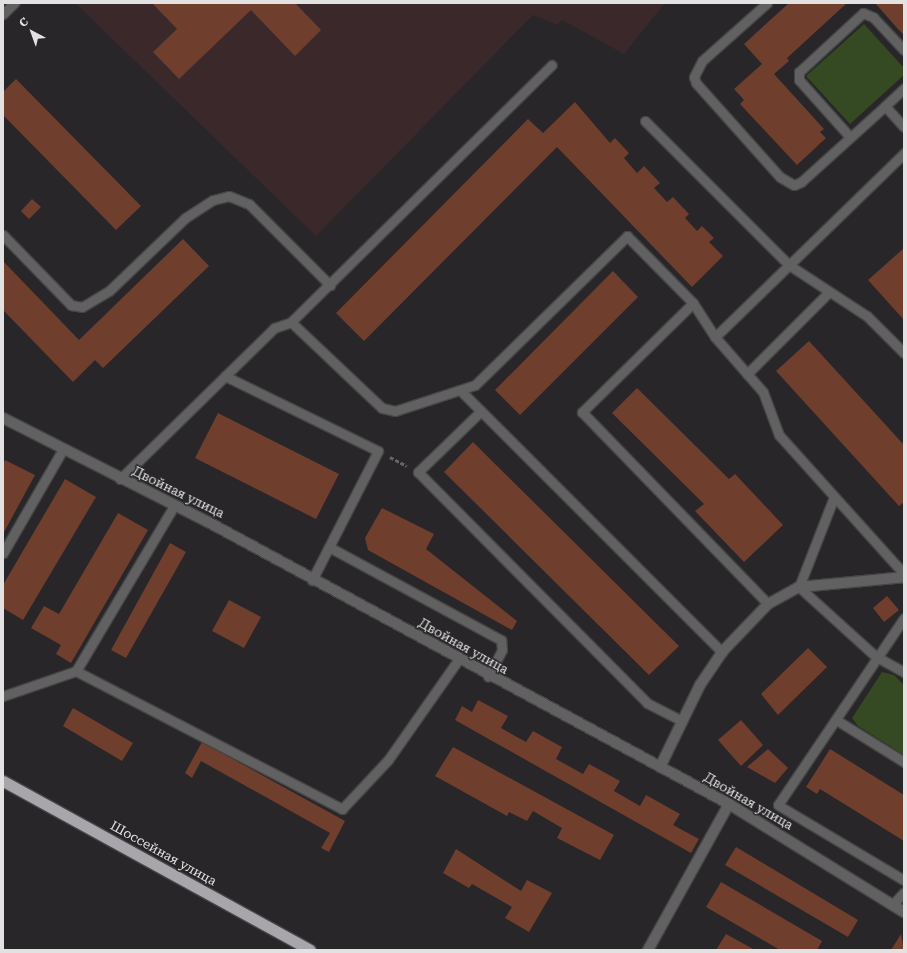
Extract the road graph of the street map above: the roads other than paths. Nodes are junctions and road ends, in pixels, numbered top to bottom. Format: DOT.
graph roads {
  1 [pos="14,3"];
  2 [pos="767,3"];
  3 [pos="3,14"];
  4 [pos="904,50"];
  5 [pos="552,65"];
  6 [pos="904,88"];
  7 [pos="885,106"];
  8 [pos="645,121"];
  9 [pos="904,127"];
  10 [pos="850,137"];
  11 [pos="904,153"];
  12 [pos="3,234"];
  13 [pos="789,265"];
  14 [pos="330,284"];
  15 [pos="829,292"];
  16 [pos="692,302"];
  17 [pos="291,322"];
  18 [pos="715,337"];
  19 [pos="904,353"];
  20 [pos="747,374"];
  21 [pos="225,376"];
  22 [pos="460,390"];
  23 [pos="481,411"];
  24 [pos="3,418"];
  25 [pos="63,449"];
  26 [pos="120,479"];
  27 [pos="834,497"];
  28 [pos="174,506"];
  29 [pos="329,547"];
  30 [pos="3,553"];
  31 [pos="904,574"];
  32 [pos="904,577"];
  33 [pos="312,580"];
  34 [pos="799,587"];
  35 [pos="768,604"];
  36 [pos="904,618"];
  37 [pos="722,652"];
  38 [pos="875,656"];
  39 [pos="458,660"];
  40 [pos="76,670"];
  41 [pos="904,672"];
  42 [pos="488,676"];
  43 [pos="3,696"];
  44 [pos="682,721"];
  45 [pos="838,721"];
  46 [pos="904,762"];
  47 [pos="660,768"];
  48 [pos="3,781"];
  49 [pos="729,804"];
  50 [pos="904,880"];
  51 [pos="904,892"];
  52 [pos="892,904"];
  53 [pos="904,912"];
  54 [pos="310,950"];
  55 [pos="648,950"];
  1 -- 3 [label="lane"];
  2 -- 10 [label="lane"];
  4 -- 10 [label="lane"];
  5 -- 14 [label="lane"];
  6 -- 7 [label="lane"];
  7 -- 9 [label="lane"];
  7 -- 10 [label="lane"];
  8 -- 13 [label="lane"];
  11 -- 13 [label="lane"];
  12 -- 14 [label="lane"];
  13 -- 15 [label="lane"];
  13 -- 18 [label="lane"];
  14 -- 17 [label="lane"];
  15 -- 19 [label="lane"];
  15 -- 20 [label="lane"];
  16 -- 18 [label="lane"];
  16 -- 22 [label="lane"];
  16 -- 35 [label="lane"];
  17 -- 21 [label="lane"];
  17 -- 22 [label="lane"];
  18 -- 20 [label="lane"];
  20 -- 27 [label="lane"];
  21 -- 26 [label="lane"];
  21 -- 29 [label="lane"];
  22 -- 23 [label="lane"];
  23 -- 37 [label="lane"];
  23 -- 44 [label="lane"];
  24 -- 25 [label="street, Двойная улица"];
  25 -- 26 [label="street, Двойная улица"];
  25 -- 30 [label="lane"];
  26 -- 28 [label="street, Двойная улица"];
  27 -- 31 [label="lane"];
  27 -- 34 [label="lane"];
  28 -- 33 [label="street, Двойная улица"];
  28 -- 40 [label="lane"];
  29 -- 33 [label="lane"];
  29 -- 42 [label="lane"];
  32 -- 34 [label="street"];
  33 -- 39 [label="street, Двойная улица"];
  34 -- 35 [label="street"];
  34 -- 38 [label="lane"];
  35 -- 37 [label="street"];
  36 -- 38 [label="lane"];
  37 -- 44 [label="street"];
  38 -- 41 [label="lane"];
  38 -- 45 [label="lane"];
  39 -- 40 [label="lane"];
  39 -- 42 [label="street, Двойная улица"];
  40 -- 43 [label="lane"];
  42 -- 47 [label="street, Двойная улица"];
  44 -- 47 [label="street"];
  45 -- 46 [label="lane"];
  45 -- 50 [label="lane"];
  47 -- 49 [label="street, Двойная улица"];
  48 -- 54 [label="highway, Шоссейная улица"];
  49 -- 52 [label="street, Двойная улица"];
  49 -- 55 [label="street"];
  51 -- 52 [label="lane"];
  52 -- 53 [label="street, Двойная улица"];
}
